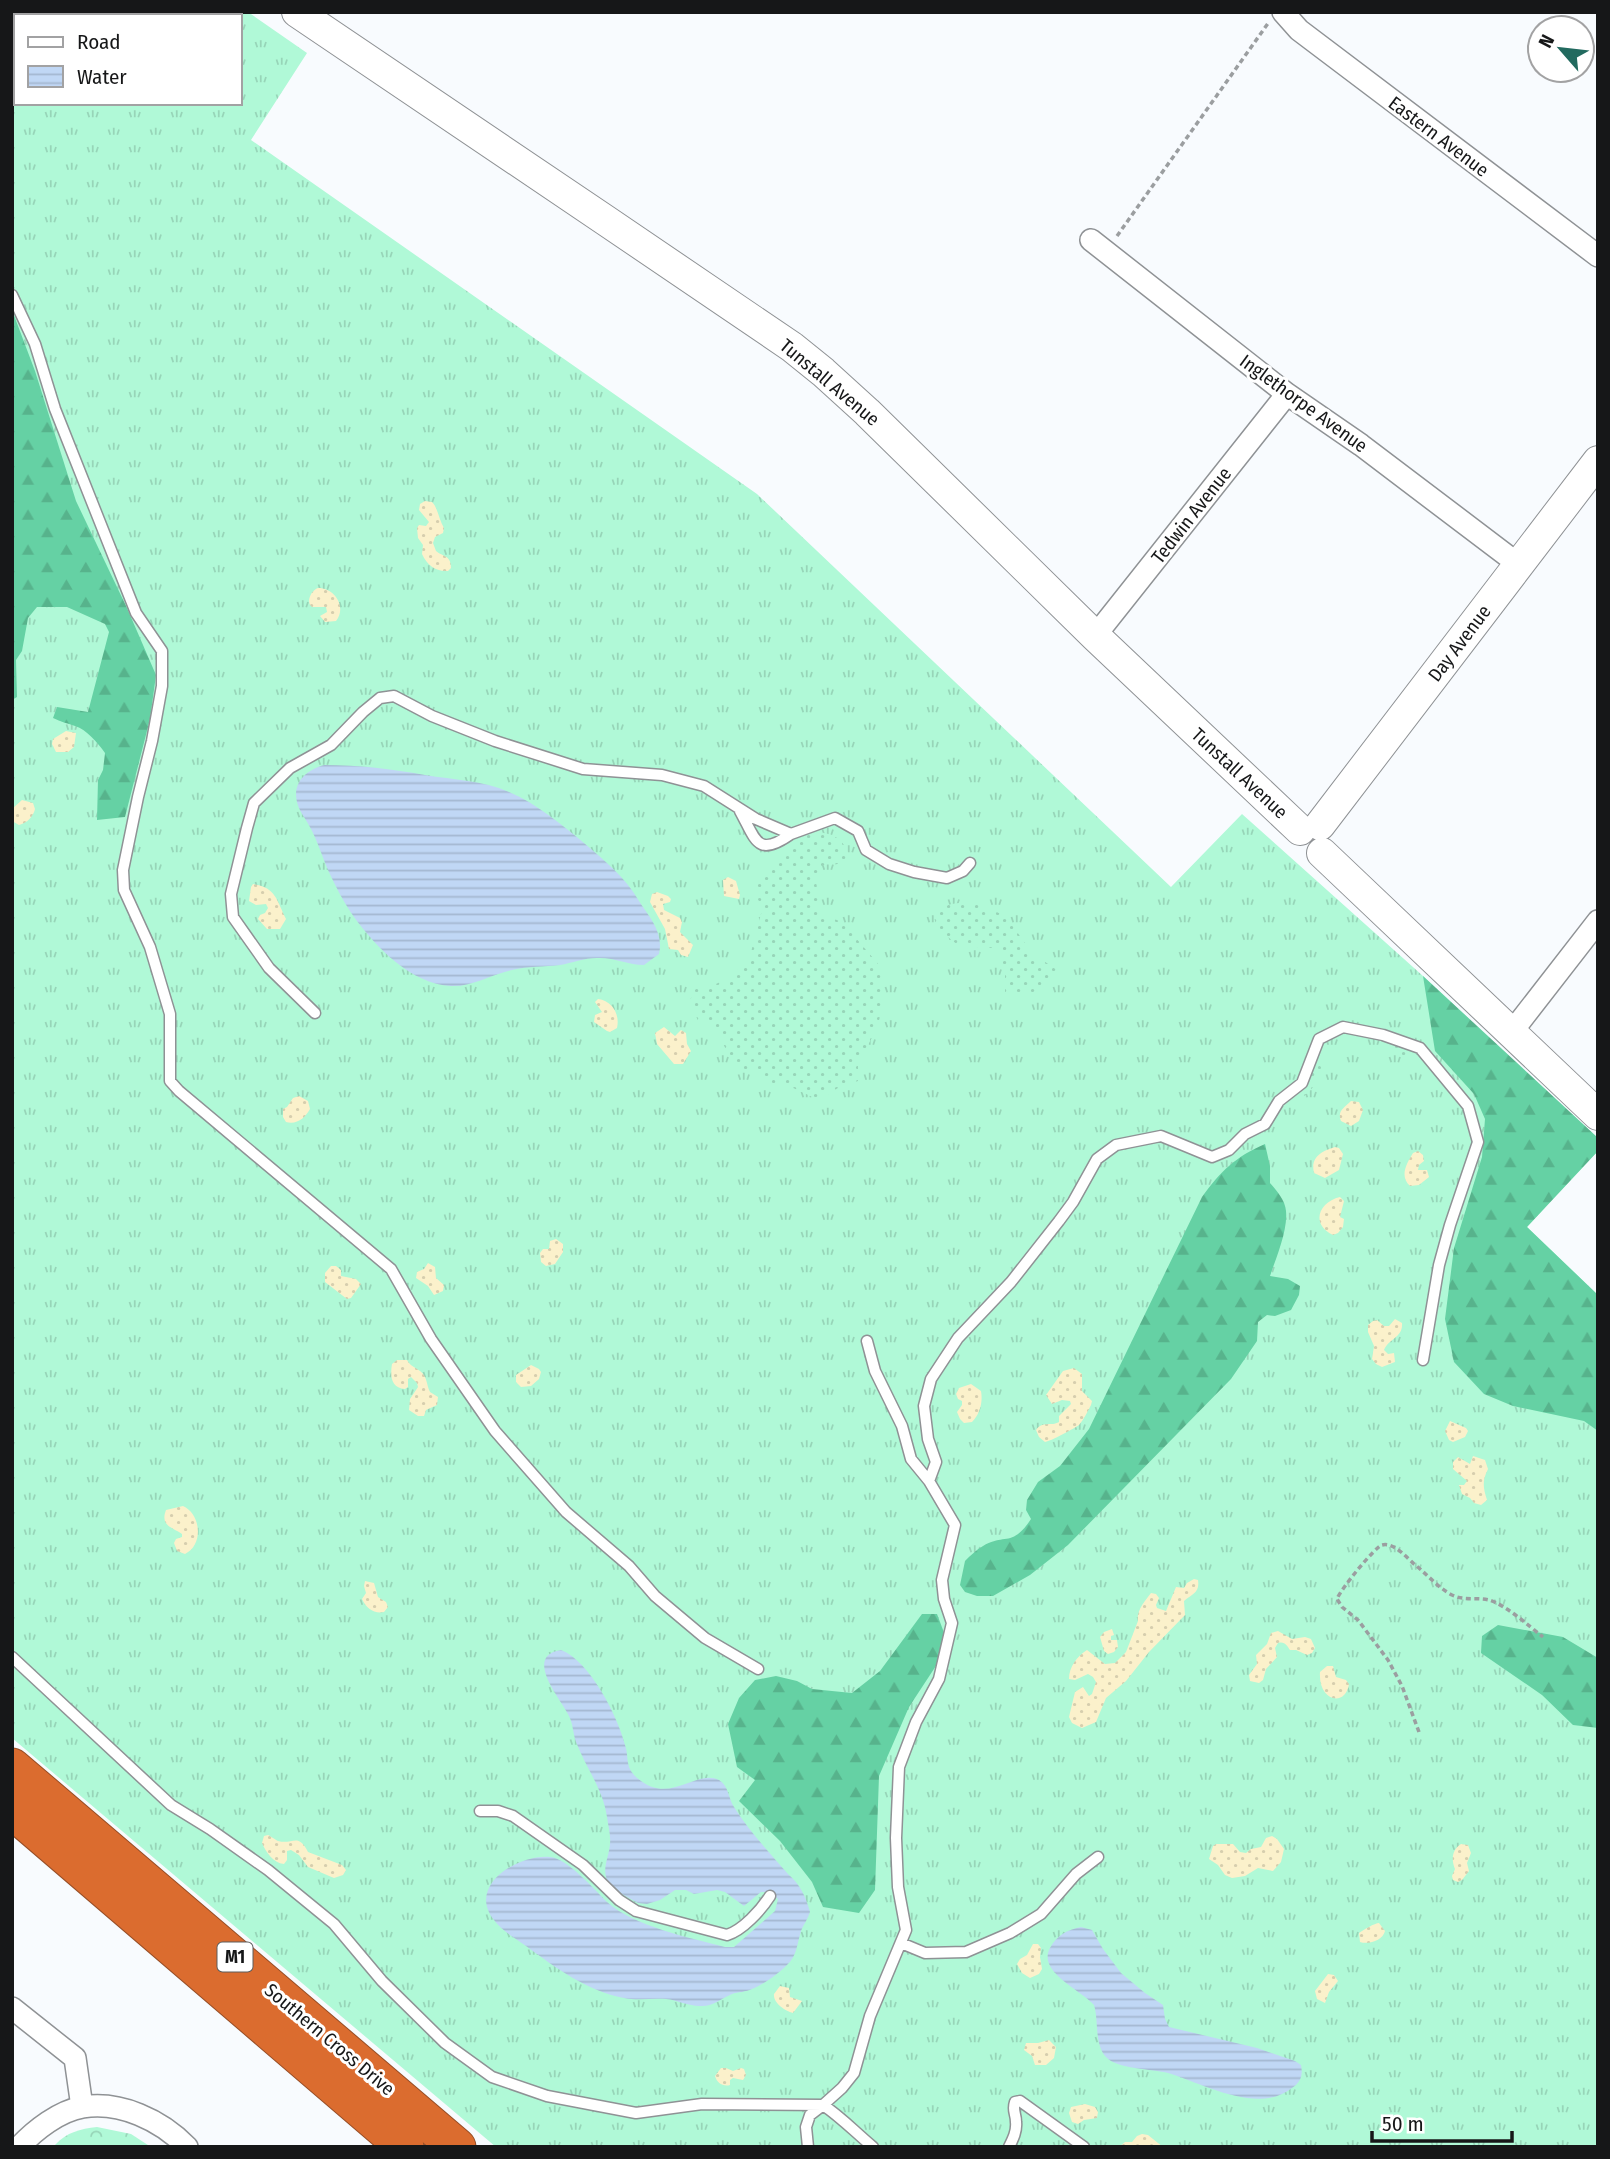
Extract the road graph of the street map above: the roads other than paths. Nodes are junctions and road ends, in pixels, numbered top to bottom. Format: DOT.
graph roads {
  1 [pos="297,12"];
  2 [pos="1283,12"];
  3 [pos="1091,240"];
  4 [pos="1598,256"];
  5 [pos="12,295"];
  6 [pos="1287,394"];
  7 [pos="1598,461"];
  8 [pos="1518,565"];
  9 [pos="1096,636"];
  10 [pos="738,809"];
  11 [pos="791,834"];
  12 [pos="1314,836"];
  13 [pos="970,863"];
  14 [pos="1598,920"];
  15 [pos="315,1013"];
  16 [pos="1511,1033"];
  17 [pos="1598,1115"];
  18 [pos="867,1341"];
  19 [pos="1423,1360"];
  20 [pos="929,1481"];
  21 [pos="12,1657"];
  22 [pos="758,1669"];
  23 [pos="12,1767"];
  24 [pos="12,1810"];
  25 [pos="480,1811"];
  26 [pos="1098,1857"];
  27 [pos="770,1896"];
  28 [pos="901,1943"];
  29 [pos="12,2008"];
  30 [pos="823,2105"];
  31 [pos="82,2107"];
  32 [pos="19,2147"];
  33 [pos="187,2147"];
  34 [pos="405,2147"];
  35 [pos="457,2147"];
  36 [pos="808,2147"];
  37 [pos="873,2147"];
  38 [pos="1009,2147"];
  39 [pos="1084,2147"];
  1 -- 9 [label="street, Tunstall Avenue"];
  2 -- 4 [label="street, Eastern Avenue"];
  3 -- 6 [label="street, Inglethorpe Avenue"];
  5 -- 22 [label="lane"];
  6 -- 8 [label="street, Inglethorpe Avenue"];
  6 -- 9 [label="street, Tedwin Avenue"];
  7 -- 8 [label="street, Day Avenue"];
  8 -- 12 [label="street, Day Avenue"];
  9 -- 12 [label="street, Tunstall Avenue"];
  10 -- 11 [label="lane"];
  10 -- 11 [label="lane"];
  10 -- 15 [label="lane"];
  11 -- 13 [label="lane"];
  12 -- 16 [label="street, Tunstall Avenue"];
  14 -- 16 [label="street"];
  16 -- 17 [label="street, Tunstall Avenue"];
  18 -- 20 [label="lane"];
  19 -- 20 [label="lane"];
  20 -- 28 [label="lane"];
  21 -- 30 [label="lane"];
  23 -- 35 [label="highway, Southern Cross Drive / M1"];
  24 -- 34 [label="highway, Southern Cross Drive / M1"];
  25 -- 27 [label="lane"];
  26 -- 28 [label="lane"];
  28 -- 30 [label="lane"];
  29 -- 31 [label="street"];
  30 -- 36 [label="lane"];
  30 -- 37 [label="lane"];
  31 -- 32 [label="street"];
  31 -- 33 [label="street"];
  38 -- 39 [label="lane"];
}
